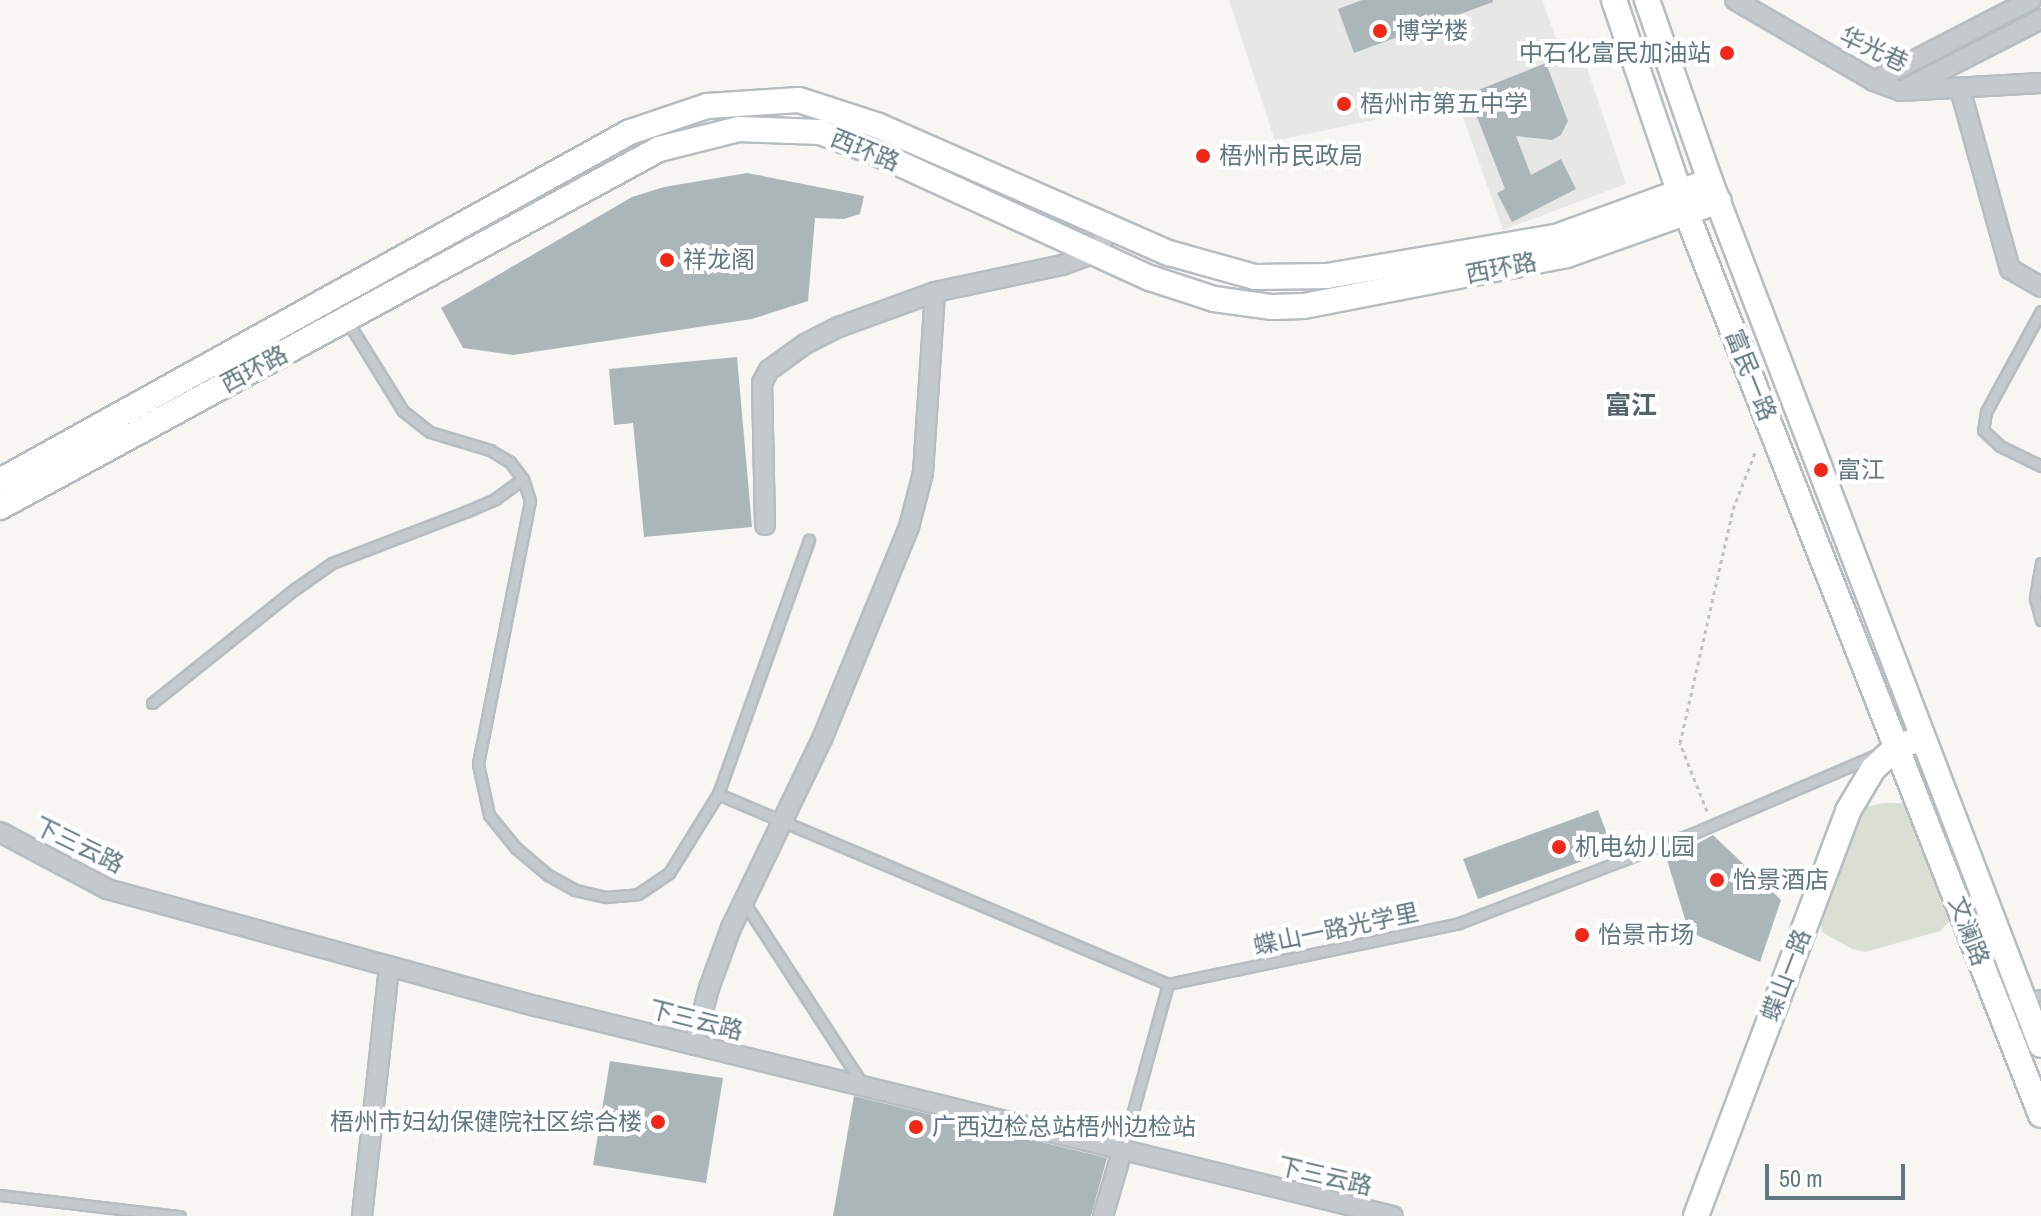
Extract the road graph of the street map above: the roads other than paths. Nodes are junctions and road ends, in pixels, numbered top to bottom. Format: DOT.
graph roads {
  1 [pos="1614,0"];
  2 [pos="1647,0"];
  3 [pos="1735,0"];
  4 [pos="2031,0"];
  5 [pos="2041,19"];
  6 [pos="1874,81"];
  7 [pos="2041,83"];
  8 [pos="1960,89"];
  9 [pos="1901,91"];
  10 [pos="1714,191"];
  11 [pos="1683,202"];
  12 [pos="1110,229"];
  13 [pos="1095,253"];
  14 [pos="2041,287"];
  15 [pos="935,292"];
  16 [pos="2041,311"];
  17 [pos="346,319"];
  18 [pos="2041,466"];
  19 [pos="523,479"];
  20 [pos="0,481"];
  21 [pos="0,507"];
  22 [pos="765,525"];
  23 [pos="809,540"];
  24 [pos="2041,563"];
  25 [pos="2041,620"];
  26 [pos="152,703"];
  27 [pos="1923,738"];
  28 [pos="1898,746"];
  29 [pos="718,794"];
  30 [pos="782,821"];
  31 [pos="0,832"];
  32 [pos="744,902"];
  33 [pos="389,966"];
  34 [pos="1168,984"];
  35 [pos="2032,997"];
  36 [pos="1997,1003"];
  37 [pos="694,1045"];
  38 [pos="2041,1045"];
  39 [pos="864,1087"];
  40 [pos="2041,1115"];
  41 [pos="1122,1151"];
  42 [pos="0,1195"];
  43 [pos="92,1211"];
  44 [pos="180,1216"];
  45 [pos="362,1216"];
  46 [pos="1103,1216"];
  47 [pos="1393,1216"];
  48 [pos="1696,1216"];
  1 -- 11 [label="main road, 富民一路"];
  2 -- 10 [label="main road"];
  3 -- 6 [label="street, 华光巷"];
  4 -- 6 [label="street"];
  5 -- 9 [label="street"];
  6 -- 9 [label="street, 华光巷"];
  7 -- 8 [label="street, 华光巷"];
  8 -- 9 [label="street, 华光巷"];
  8 -- 14 [label="street"];
  10 -- 11 [label="main road"];
  10 -- 27 [label="main road, 文澜路"];
  11 -- 12 [label="main road, 西环路"];
  11 -- 13 [label="main road, 西环路"];
  11 -- 28 [label="main road, 富民一路"];
  12 -- 13 [label="street"];
  12 -- 20 [label="main road, 西环路"];
  13 -- 15 [label="street"];
  13 -- 17 [label="main road, 西环路"];
  15 -- 22 [label="street"];
  15 -- 30 [label="street"];
  16 -- 18 [label="lane"];
  17 -- 19 [label="lane"];
  17 -- 21 [label="main road, 西环路"];
  19 -- 26 [label="lane"];
  19 -- 29 [label="lane"];
  23 -- 29 [label="lane"];
  24 -- 25 [label="lane"];
  27 -- 28 [label="main road"];
  27 -- 35 [label="main road, 文澜路"];
  28 -- 34 [label="lane, 蝶山一路光学里"];
  28 -- 36 [label="main road, 文澜路"];
  28 -- 48 [label="main road, 蝶山一路"];
  29 -- 30 [label="lane"];
  30 -- 32 [label="street"];
  30 -- 34 [label="lane"];
  31 -- 33 [label="street, 下三云路"];
  32 -- 37 [label="street"];
  32 -- 39 [label="lane"];
  33 -- 37 [label="street, 下三云路"];
  33 -- 45 [label="street"];
  34 -- 41 [label="lane"];
  35 -- 36 [label="lane"];
  35 -- 38 [label="main road, 文澜路"];
  36 -- 40 [label="main road, 文澜路"];
  37 -- 39 [label="street, 下三云路"];
  39 -- 41 [label="street, 下三云路"];
  41 -- 46 [label="street"];
  41 -- 47 [label="street, 下三云路"];
  42 -- 43 [label="lane"];
  43 -- 44 [label="lane"];
}
